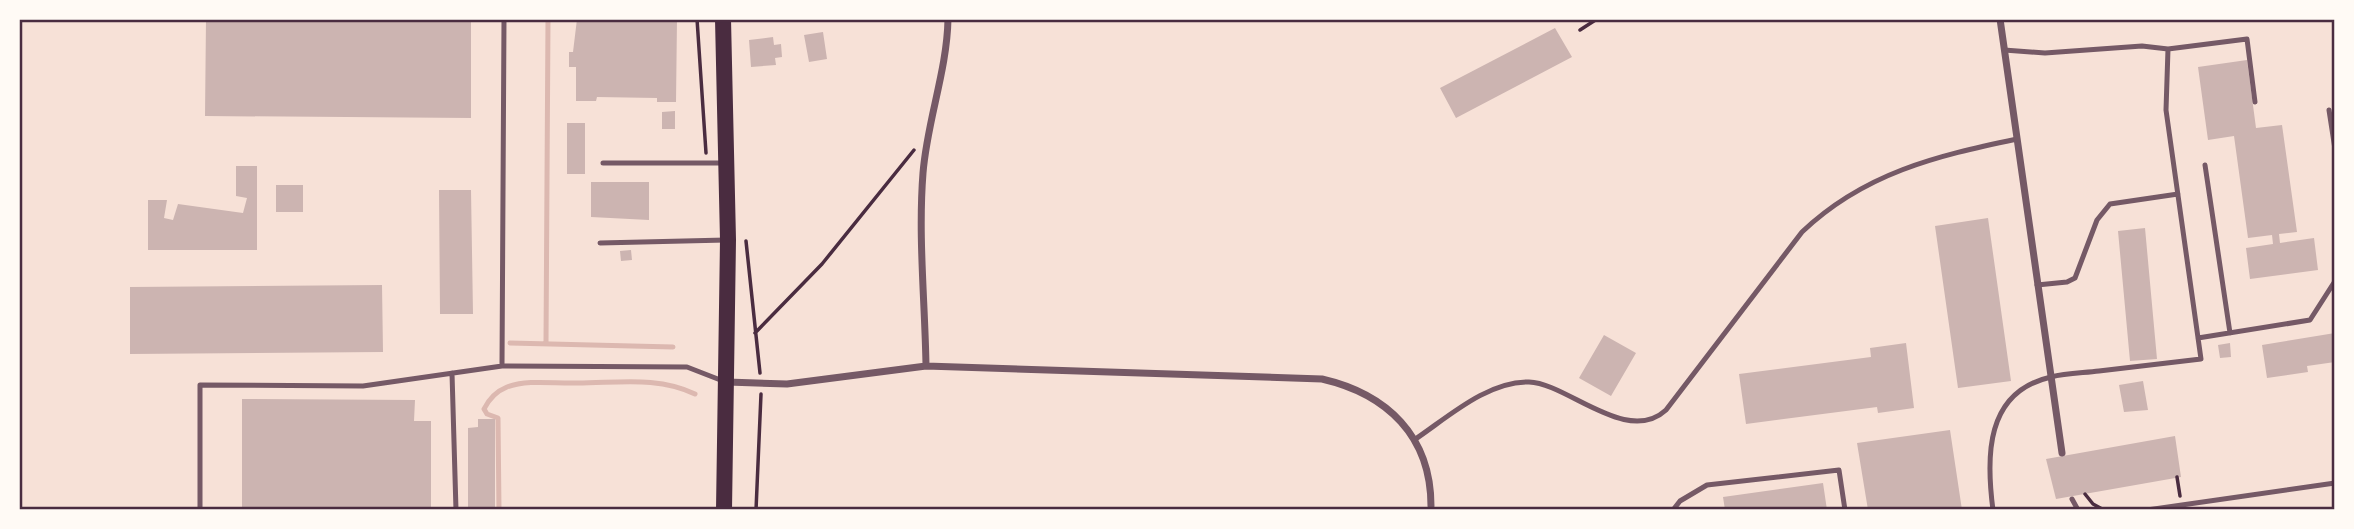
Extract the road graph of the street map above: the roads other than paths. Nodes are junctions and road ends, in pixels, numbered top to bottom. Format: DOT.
graph roads {
  1 [pos="504,19"];
  2 [pos="723,19"];
  3 [pos="948,19"];
  4 [pos="2000,19"];
  5 [pos="2168,49"];
  6 [pos="2004,50"];
  7 [pos="2255,102"];
  8 [pos="2329,110"];
  9 [pos="2017,139"];
  10 [pos="2335,149"];
  11 [pos="603,163"];
  12 [pos="727,163"];
  13 [pos="2205,165"];
  14 [pos="2178,194"];
  15 [pos="728,240"];
  16 [pos="600,243"];
  17 [pos="2335,281"];
  18 [pos="2037,285"];
  19 [pos="2230,333"];
  20 [pos="2198,338"];
  21 [pos="502,366"];
  22 [pos="926,366"];
  23 [pos="452,373"];
  24 [pos="2050,377"];
  25 [pos="727,382"];
  26 [pos="1414,440"];
  27 [pos="2062,453"];
  28 [pos="2335,483"];
  29 [pos="2072,499"];
  30 [pos="1432,509"];
  31 [pos="200,510"];
  32 [pos="456,510"];
  33 [pos="723,510"];
  34 [pos="1673,510"];
  35 [pos="1845,510"];
  36 [pos="1993,510"];
  37 [pos="2078,510"];
  38 [pos="2147,510"];
  1 -- 21 [label="lane"];
  2 -- 12 [label="highway"];
  3 -- 22 [label="street"];
  4 -- 6 [label="street"];
  5 -- 6 [label="lane"];
  5 -- 7 [label="lane"];
  5 -- 14 [label="lane"];
  6 -- 9 [label="street"];
  8 -- 10 [label="lane"];
  9 -- 18 [label="street"];
  9 -- 26 [label="lane"];
  11 -- 12 [label="lane"];
  12 -- 15 [label="highway"];
  13 -- 19 [label="lane"];
  14 -- 18 [label="lane"];
  14 -- 20 [label="lane"];
  15 -- 16 [label="lane"];
  15 -- 25 [label="highway"];
  17 -- 19 [label="lane"];
  18 -- 24 [label="street"];
  19 -- 20 [label="lane"];
  20 -- 24 [label="lane"];
  21 -- 23 [label="lane"];
  21 -- 25 [label="lane"];
  22 -- 25 [label="street"];
  22 -- 26 [label="street"];
  23 -- 31 [label="lane"];
  23 -- 32 [label="lane"];
  24 -- 27 [label="street"];
  24 -- 36 [label="lane"];
  25 -- 33 [label="highway"];
  26 -- 30 [label="street"];
  28 -- 38 [label="lane"];
  29 -- 37 [label="lane"];
  34 -- 35 [label="lane"];
}
